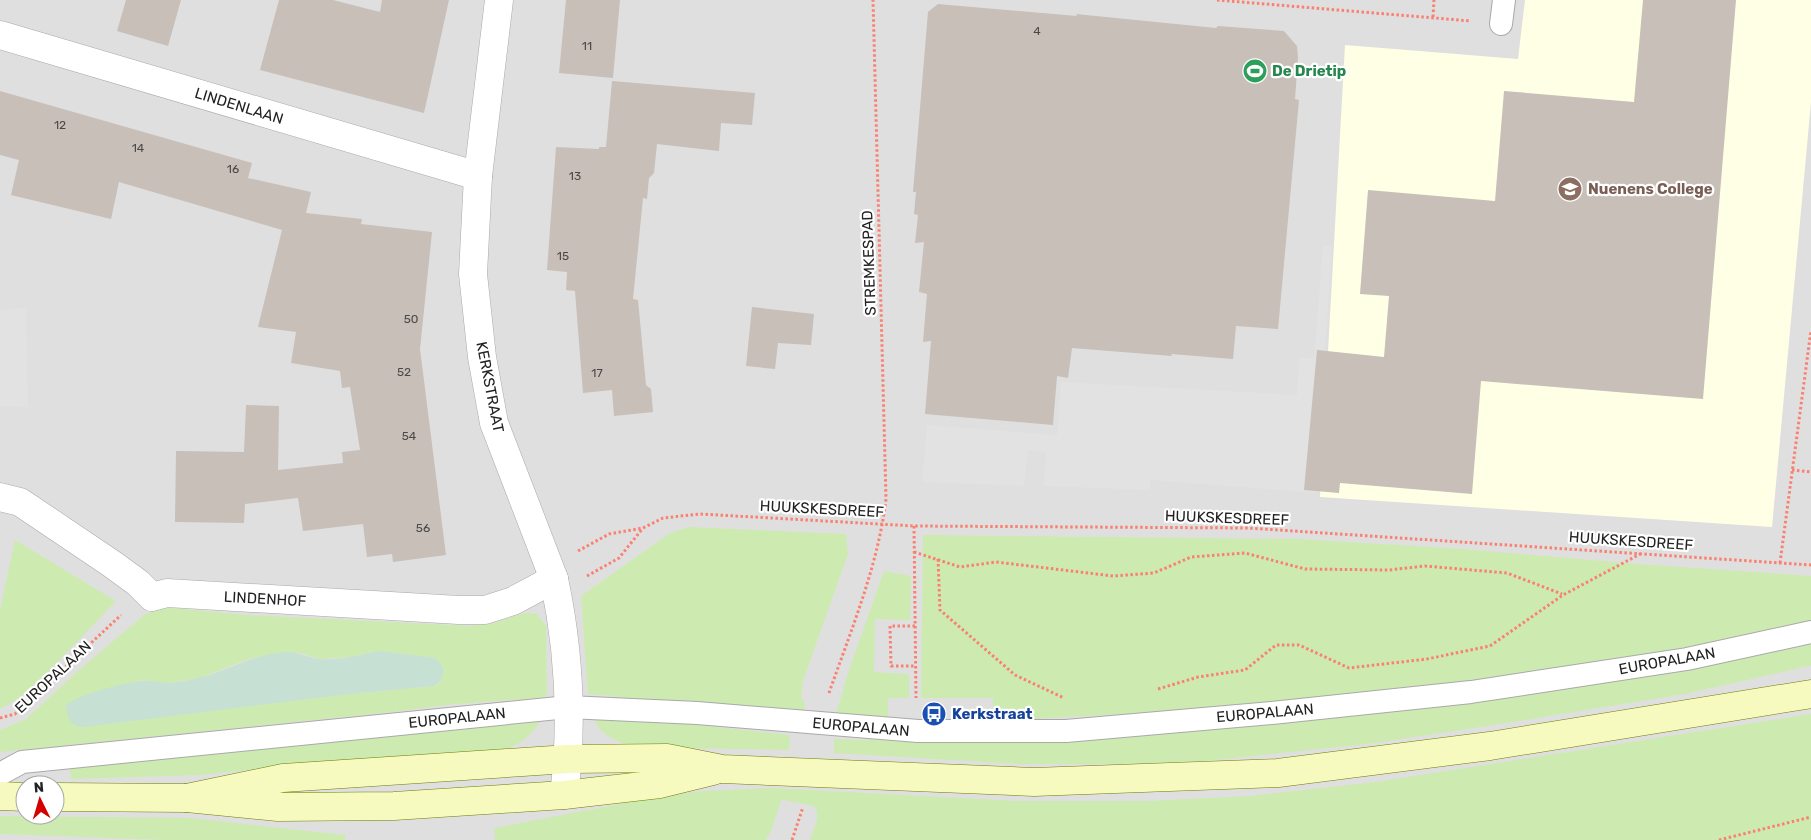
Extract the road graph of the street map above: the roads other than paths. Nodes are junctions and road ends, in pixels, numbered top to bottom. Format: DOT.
graph roads {
  1 [pos="499,0"];
  2 [pos="1504,0"];
  3 [pos="1501,24"];
  4 [pos="0,35"];
  5 [pos="478,176"];
  6 [pos="0,497"];
  7 [pos="554,579"];
  8 [pos="1811,632"];
  9 [pos="1811,694"];
  10 [pos="568,707"];
  11 [pos="568,759"];
  12 [pos="722,769"];
  13 [pos="0,774"];
  14 [pos="564,795"];
  15 [pos="0,796"];
  16 [pos="15,797"];
  17 [pos="65,798"];
  18 [pos="187,798"];
  1 -- 5 [label="street, KERKSTRAAT"];
  2 -- 3 [label="lane"];
  4 -- 5 [label="street, LINDENLAAN"];
  5 -- 7 [label="street, KERKSTRAAT"];
  6 -- 7 [label="street, LINDENHOF"];
  7 -- 10 [label="street, KERKSTRAAT"];
  8 -- 10 [label="lane, EUROPALAAN"];
  9 -- 12 [label="main road"];
  10 -- 11 [label="street, KERKSTRAAT"];
  10 -- 13 [label="lane, EUROPALAAN"];
  11 -- 12 [label="main road"];
  11 -- 14 [label="street, KERKSTRAAT"];
  11 -- 18 [label="main road"];
  12 -- 14 [label="main road"];
  14 -- 18 [label="main road"];
  15 -- 16 [label="main road"];
  17 -- 18 [label="main road"];
}
